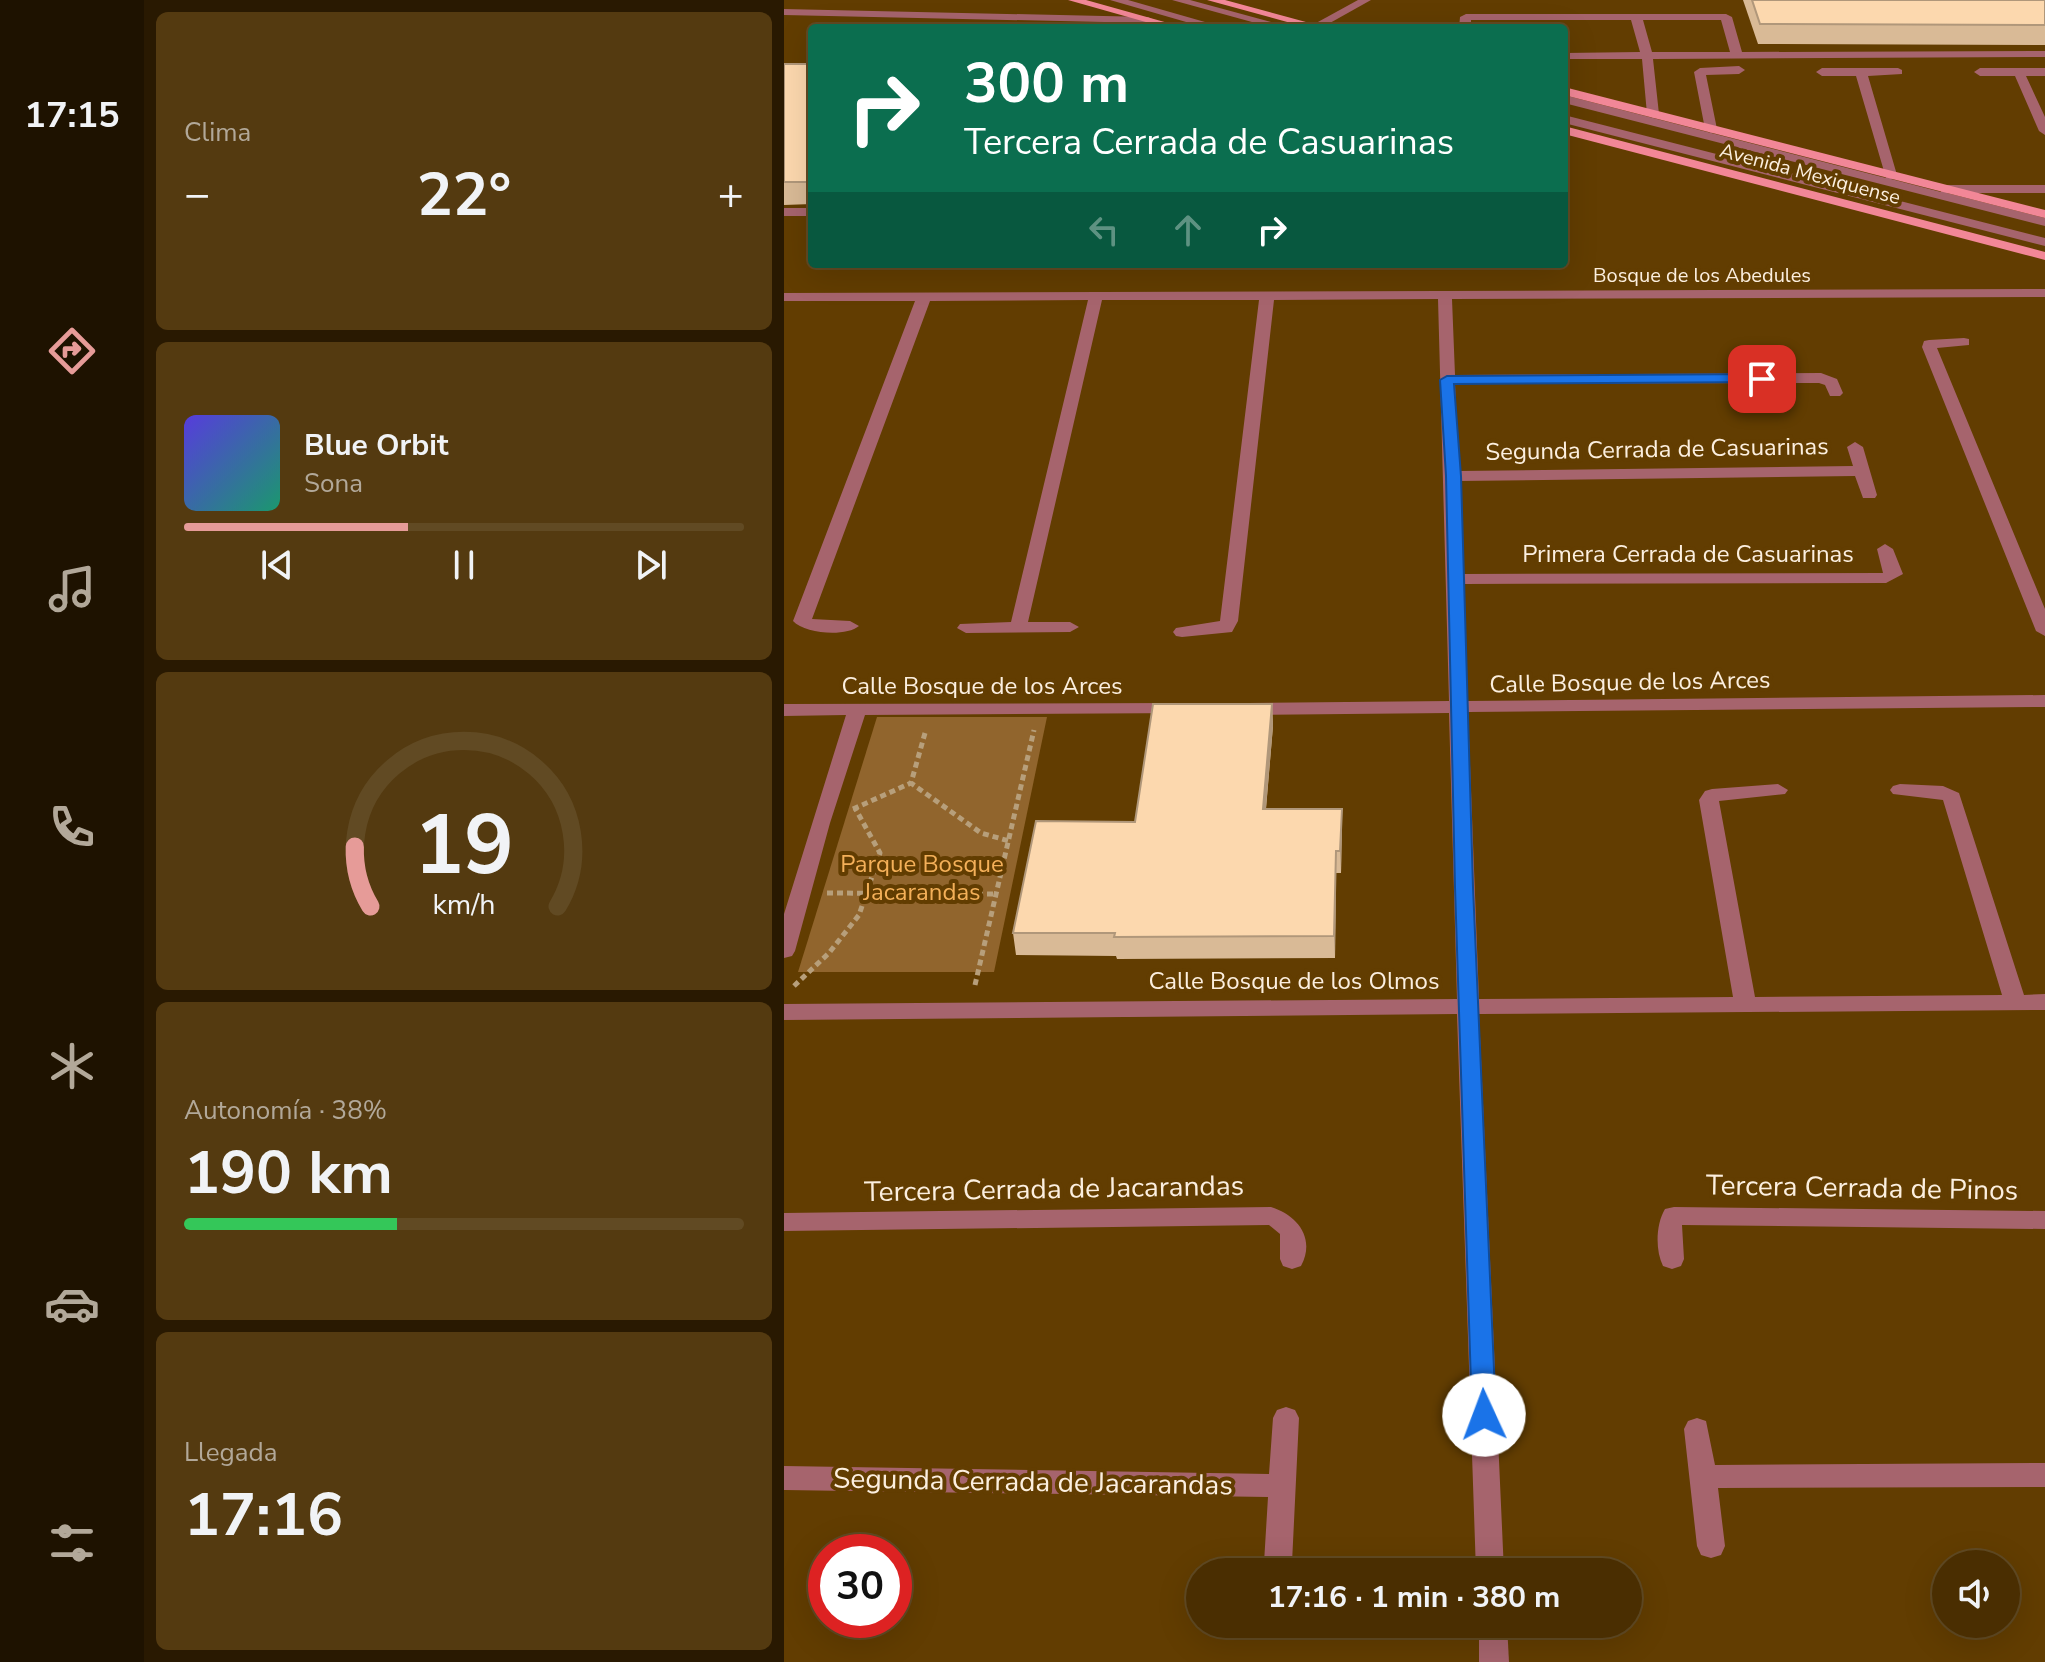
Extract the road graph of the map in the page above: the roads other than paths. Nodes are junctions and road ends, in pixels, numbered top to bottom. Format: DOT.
graph roads {
  1 [pos="1073,0"];
  2 [pos="1115,0"];
  3 [pos="1177,0"];
  4 [pos="1212,0"];
  5 [pos="1366,0"];
  6 [pos="914,2"];
  7 [pos="784,12"];
  8 [pos="868,13"];
  9 [pos="1636,17"];
  10 [pos="1148,20"];
  11 [pos="1164,24"];
  12 [pos="1205,24"];
  13 [pos="1271,24"];
  14 [pos="1305,24"];
  15 [pos="1322,24"];
  16 [pos="1465,24"];
  17 [pos="2045,54"];
  18 [pos="1647,55"];
  19 [pos="1737,55"];
  20 [pos="1568,56"];
  21 [pos="1739,70"];
  22 [pos="1822,72"];
  23 [pos="1861,72"];
  24 [pos="1898,72"];
  25 [pos="1980,72"];
  26 [pos="2019,72"];
  27 [pos="2045,72"];
  28 [pos="1568,92"];
  29 [pos="1568,100"];
  30 [pos="1653,114"];
  31 [pos="1568,120"];
  32 [pos="1711,129"];
  33 [pos="1568,131"];
  34 [pos="2045,131"];
  35 [pos="1891,175"];
  36 [pos="1946,189"];
  37 [pos="2045,189"];
  38 [pos="784,212"];
  39 [pos="808,212"];
  40 [pos="2045,214"];
  41 [pos="2045,222"];
  42 [pos="2045,242"];
  43 [pos="2045,256"];
  44 [pos="2045,293"];
  45 [pos="1267,296"];
  46 [pos="1445,296"];
  47 [pos="784,297"];
  48 [pos="924,297"];
  49 [pos="1096,297"];
  50 [pos="1964,342"];
  51 [pos="1447,380"];
  52 [pos="1835,393"];
  53 [pos="1855,447"];
  54 [pos="1862,471"];
  55 [pos="1453,476"];
  56 [pos="1869,495"];
  57 [pos="1885,549"];
  58 [pos="1454,579"];
  59 [pos="850,626"];
  60 [pos="1070,627"];
  61 [pos="966,628"];
  62 [pos="1018,628"];
  63 [pos="2045,631"];
  64 [pos="1182,632"];
  65 [pos="2045,701"];
  66 [pos="1458,708"];
  67 [pos="1194,709"];
  68 [pos="1225,709"];
  69 [pos="784,710"];
  70 [pos="857,710"];
  71 [pos="1778,790"];
  72 [pos="1900,790"];
  73 [pos="784,951"];
  74 [pos="2015,1002"];
  75 [pos="2045,1002"];
  76 [pos="1745,1004"];
  77 [pos="1468,1006"];
  78 [pos="784,1012"];
  79 [pos="2045,1220"];
  80 [pos="784,1222"];
  81 [pos="1292,1259"];
  82 [pos="1672,1259"];
  83 [pos="1286,1418"];
  84 [pos="1697,1429"];
  85 [pos="2045,1475"];
  86 [pos="1703,1477"];
  87 [pos="784,1478"];
  88 [pos="1282,1486"];
  89 [pos="1711,1546"];
  90 [pos="1278,1558"];
  91 [pos="1489,1558"];
  92 [pos="1493,1638"];
  93 [pos="1494,1662"];
  1 -- 10 [label="main road"];
  2 -- 12 [label="street"];
  3 -- 13 [label="street"];
  4 -- 14 [label="main road"];
  5 -- 15 [label="street"];
  6 -- 8 [label="street"];
  7 -- 8 [label="street"];
  8 -- 10 [label="street"];
  9 -- 16 [label="street"];
  9 -- 18 [label="street"];
  9 -- 19 [label="street"];
  10 -- 11 [label="main road"];
  17 -- 19 [label="street"];
  18 -- 19 [label="street"];
  18 -- 20 [label="street"];
  18 -- 30 [label="street"];
  21 -- 32 [label="street"];
  22 -- 23 [label="street"];
  23 -- 24 [label="street"];
  23 -- 35 [label="street"];
  25 -- 26 [label="street"];
  26 -- 27 [label="street"];
  26 -- 34 [label="street"];
  28 -- 30 [label="main road, Avenida Mexiquense"];
  29 -- 41 [label="street"];
  30 -- 32 [label="main road, Avenida Mexiquense"];
  31 -- 42 [label="street"];
  32 -- 35 [label="main road, Avenida Mexiquense"];
  33 -- 43 [label="main road, Avenida Mexiquense"];
  35 -- 36 [label="main road, Avenida Mexiquense"];
  36 -- 37 [label="street"];
  36 -- 40 [label="main road, Avenida Mexiquense"];
  38 -- 39 [label="street"];
  44 -- 46 [label="street, Bosque de los Abedules"];
  45 -- 46 [label="street, Bosque de los Abedules"];
  45 -- 49 [label="street, Bosque de los Abedules"];
  45 -- 64 [label="street"];
  46 -- 51 [label="street"];
  47 -- 48 [label="street, Bosque de los Abedules"];
  48 -- 49 [label="street, Bosque de los Abedules"];
  48 -- 59 [label="street"];
  49 -- 62 [label="street"];
  50 -- 63 [label="street"];
  51 -- 52 [label="street"];
  51 -- 55 [label="street"];
  53 -- 54 [label="street, Segunda Cerrada de Casuarinas"];
  54 -- 55 [label="street, Segunda Cerrada de Casuarinas"];
  54 -- 56 [label="street, Segunda Cerrada de Casuarinas"];
  55 -- 58 [label="street"];
  57 -- 58 [label="street, Primera Cerrada de Casuarinas"];
  58 -- 66 [label="street"];
  60 -- 62 [label="street"];
  61 -- 62 [label="street"];
  65 -- 66 [label="street, Calle Bosque de los Arces"];
  66 -- 68 [label="street, Calle Bosque de los Arces"];
  66 -- 77 [label="street"];
  67 -- 70 [label="street, Calle Bosque de los Arces"];
  69 -- 70 [label="street, Calle Bosque de los Arces"];
  70 -- 73 [label="street"];
  71 -- 76 [label="street"];
  72 -- 74 [label="street"];
  74 -- 75 [label="street, Calle Bosque de los Olmos"];
  74 -- 76 [label="street, Calle Bosque de los Olmos"];
  76 -- 77 [label="street, Calle Bosque de los Olmos"];
  77 -- 78 [label="street, Calle Bosque de los Olmos"];
  77 -- 91 [label="street"];
  79 -- 82 [label="street, Tercera Cerrada de Pinos"];
  80 -- 81 [label="street, Tercera Cerrada de Jacarandas"];
  83 -- 88 [label="street"];
  84 -- 86 [label="street"];
  85 -- 86 [label="street"];
  86 -- 89 [label="street"];
  87 -- 88 [label="street, Segunda Cerrada de Jacarandas"];
  88 -- 90 [label="street"];
  92 -- 93 [label="street"];
}
